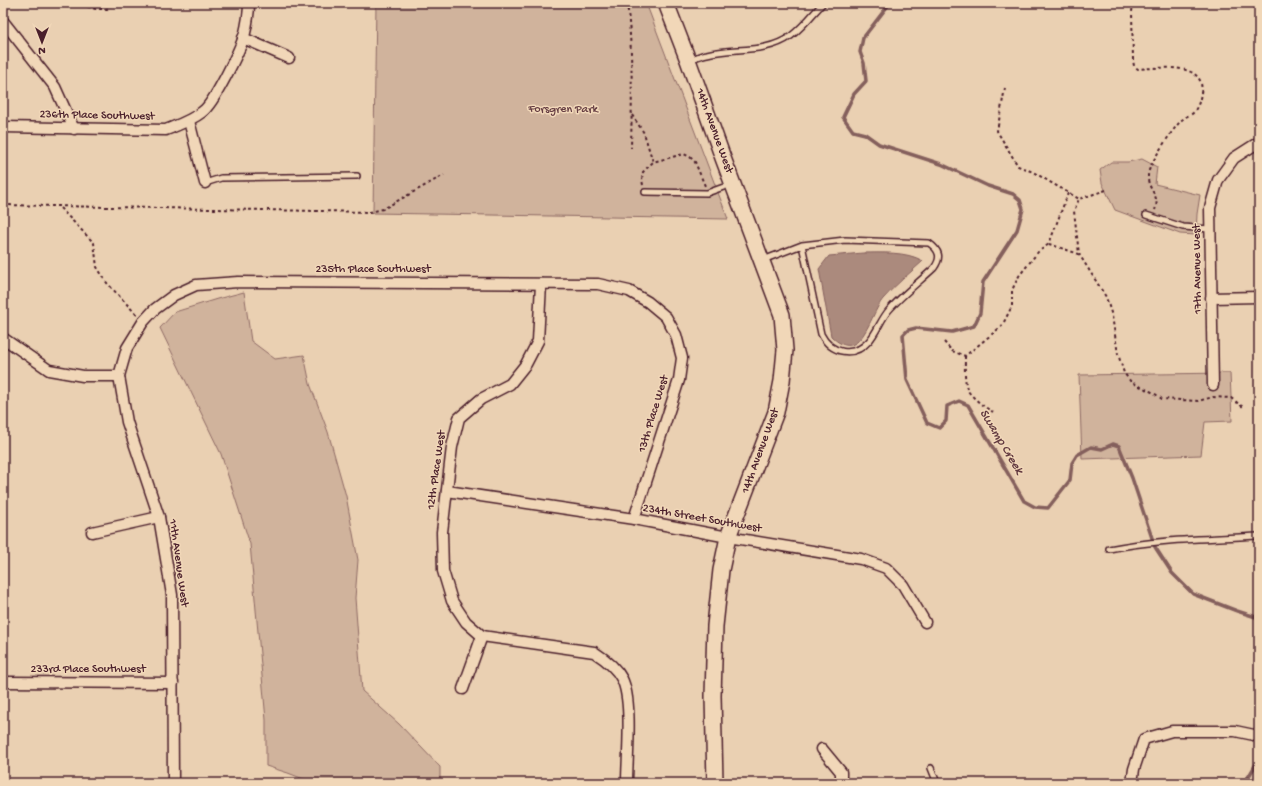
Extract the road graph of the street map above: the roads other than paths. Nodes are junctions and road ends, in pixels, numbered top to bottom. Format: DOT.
graph roads {
  1 [pos="249,3"];
  2 [pos="666,3"];
  3 [pos="823,3"];
  4 [pos="3,21"];
  5 [pos="243,38"];
  6 [pos="289,58"];
  7 [pos="688,60"];
  8 [pos="189,120"];
  9 [pos="3,127"];
  10 [pos="74,129"];
  11 [pos="1259,142"];
  12 [pos="357,176"];
  13 [pos="205,183"];
  14 [pos="733,183"];
  15 [pos="645,192"];
  16 [pos="1146,215"];
  17 [pos="1210,229"];
  18 [pos="802,245"];
  19 [pos="762,260"];
  20 [pos="541,284"];
  21 [pos="1259,297"];
  22 [pos="1212,298"];
  23 [pos="666,317"];
  24 [pos="3,338"];
  25 [pos="119,376"];
  26 [pos="1213,385"];
  27 [pos="446,491"];
  28 [pos="159,517"];
  29 [pos="634,519"];
  30 [pos="92,532"];
  31 [pos="1259,536"];
  32 [pos="728,537"];
  33 [pos="1109,549"];
  34 [pos="925,622"];
  35 [pos="482,636"];
  36 [pos="3,682"];
  37 [pos="173,683"];
  38 [pos="463,689"];
  39 [pos="1257,736"];
  40 [pos="822,749"];
  41 [pos="931,768"];
  42 [pos="174,783"];
  43 [pos="627,783"];
  44 [pos="715,783"];
  45 [pos="840,783"];
  46 [pos="937,783"];
  47 [pos="1132,783"];
  1 -- 5 [label="street, 236th Place Southwest"];
  2 -- 7 [label="street, 14th Avenue West"];
  3 -- 7 [label="lane"];
  4 -- 10 [label="street"];
  5 -- 6 [label="street"];
  5 -- 8 [label="street, 236th Place Southwest"];
  7 -- 14 [label="street, 14th Avenue West"];
  8 -- 10 [label="street, 236th Place Southwest"];
  8 -- 13 [label="street"];
  9 -- 10 [label="street, 236th Place Southwest"];
  11 -- 17 [label="street, 17th Avenue West"];
  12 -- 13 [label="lane"];
  14 -- 15 [label="lane"];
  14 -- 19 [label="street, 14th Avenue West"];
  16 -- 17 [label="lane"];
  17 -- 22 [label="street, 17th Avenue West"];
  18 -- 18 [label="lane"];
  18 -- 19 [label="lane"];
  19 -- 32 [label="street, 14th Avenue West"];
  20 -- 23 [label="street, 235th Place Southwest"];
  20 -- 25 [label="street, 235th Place Southwest"];
  20 -- 27 [label="street, 12th Place West"];
  21 -- 22 [label="street"];
  22 -- 26 [label="street, 17th Avenue West"];
  23 -- 29 [label="street, 13th Place West"];
  24 -- 25 [label="street"];
  25 -- 28 [label="street, 11th Avenue West"];
  27 -- 29 [label="street, 234th Street Southwest"];
  27 -- 35 [label="street, 12th Place West"];
  28 -- 30 [label="street"];
  28 -- 37 [label="street, 11th Avenue West"];
  29 -- 32 [label="street, 234th Street Southwest"];
  31 -- 33 [label="lane"];
  32 -- 34 [label="street, 234th Street Southwest"];
  32 -- 44 [label="street, 14th Avenue West"];
  35 -- 38 [label="street"];
  35 -- 43 [label="street"];
  36 -- 37 [label="street, 233rd Place Southwest"];
  37 -- 42 [label="street, 11th Avenue West"];
  39 -- 47 [label="street"];
  40 -- 45 [label="street"];
  41 -- 46 [label="lane"];
}
